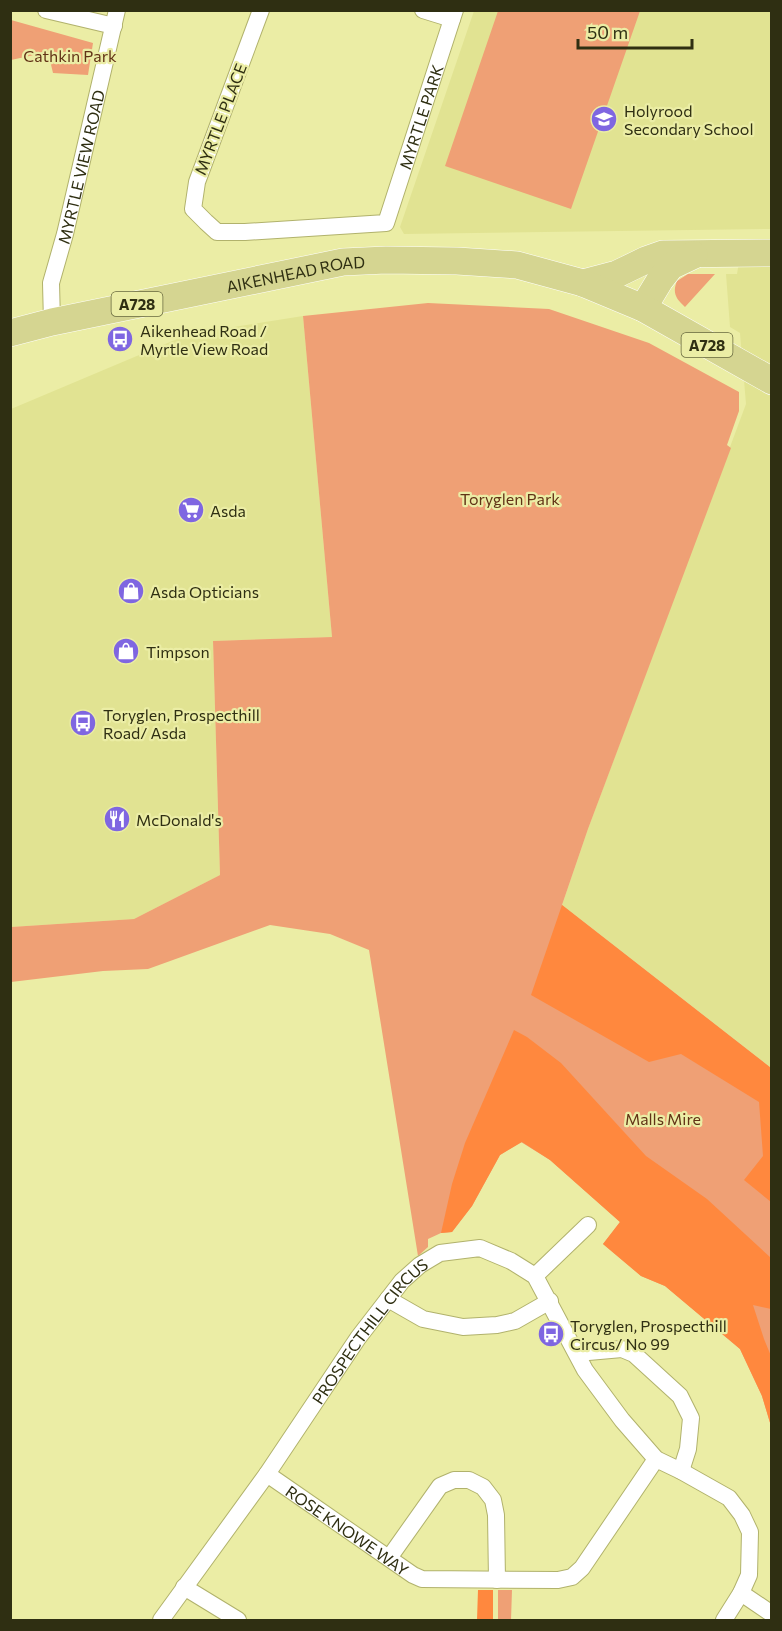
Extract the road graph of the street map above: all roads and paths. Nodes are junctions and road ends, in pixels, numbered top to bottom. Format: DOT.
graph roads {
  1 [pos="46,10"];
  2 [pos="261,10"];
  3 [pos="423,10"];
  4 [pos="453,15"];
  5 [pos="115,18"];
  6 [pos="386,223"];
  7 [pos="696,254"];
  8 [pos="771,254"];
  9 [pos="584,283"];
  10 [pos="643,308"];
  11 [pos="52,322"];
  12 [pos="10,333"];
  13 [pos="771,381"];
  14 [pos="588,1225"];
  15 [pos="535,1276"];
  16 [pos="388,1299"];
  17 [pos="550,1301"];
  18 [pos="577,1353"];
  19 [pos="656,1460"];
  20 [pos="681,1471"];
  21 [pos="267,1474"];
  22 [pos="389,1558"];
  23 [pos="497,1580"];
  24 [pos="184,1587"];
  25 [pos="741,1593"];
  26 [pos="771,1614"];
  27 [pos="161,1620"];
  28 [pos="238,1620"];
  29 [pos="724,1620"];
  1 -- 5 [label="street"];
  2 -- 6 [label="street, MYRTLE PLACE"];
  3 -- 4 [label="street"];
  4 -- 6 [label="street, MYRTLE PARK"];
  5 -- 11 [label="street, MYRTLE VIEW ROAD"];
  7 -- 8 [label="main road"];
  7 -- 9 [label="main road"];
  7 -- 10 [label="main road"];
  9 -- 10 [label="main road, AIKENHEAD ROAD / A728"];
  9 -- 11 [label="main road, AIKENHEAD ROAD / A728"];
  10 -- 13 [label="main road, A728"];
  11 -- 12 [label="main road, AIKENHEAD ROAD / A728"];
  14 -- 15 [label="street"];
  15 -- 16 [label="street, PROSPECTHILL CIRCUS"];
  15 -- 17 [label="street, PROSPECTHILL CIRCUS"];
  16 -- 17 [label="street"];
  16 -- 21 [label="street, PROSPECTHILL CIRCUS"];
  17 -- 18 [label="street, PROSPECTHILL CIRCUS"];
  18 -- 19 [label="street, PROSPECTHILL CIRCUS"];
  18 -- 20 [label="street"];
  19 -- 20 [label="street, PROSPECTHILL CIRCUS"];
  19 -- 23 [label="street, ROSE KNOWE WAY"];
  20 -- 25 [label="street, PROSPECTHILL CIRCUS"];
  21 -- 22 [label="street, ROSE KNOWE WAY"];
  21 -- 24 [label="street, PROSPECTHILL CIRCUS"];
  22 -- 23 [label="street, ROSE KNOWE WAY"];
  22 -- 23 [label="street"];
  24 -- 27 [label="street, PROSPECTHILL CIRCUS"];
  24 -- 28 [label="street"];
  25 -- 26 [label="street"];
  25 -- 29 [label="street, PROSPECTHILL CIRCUS"];
}
